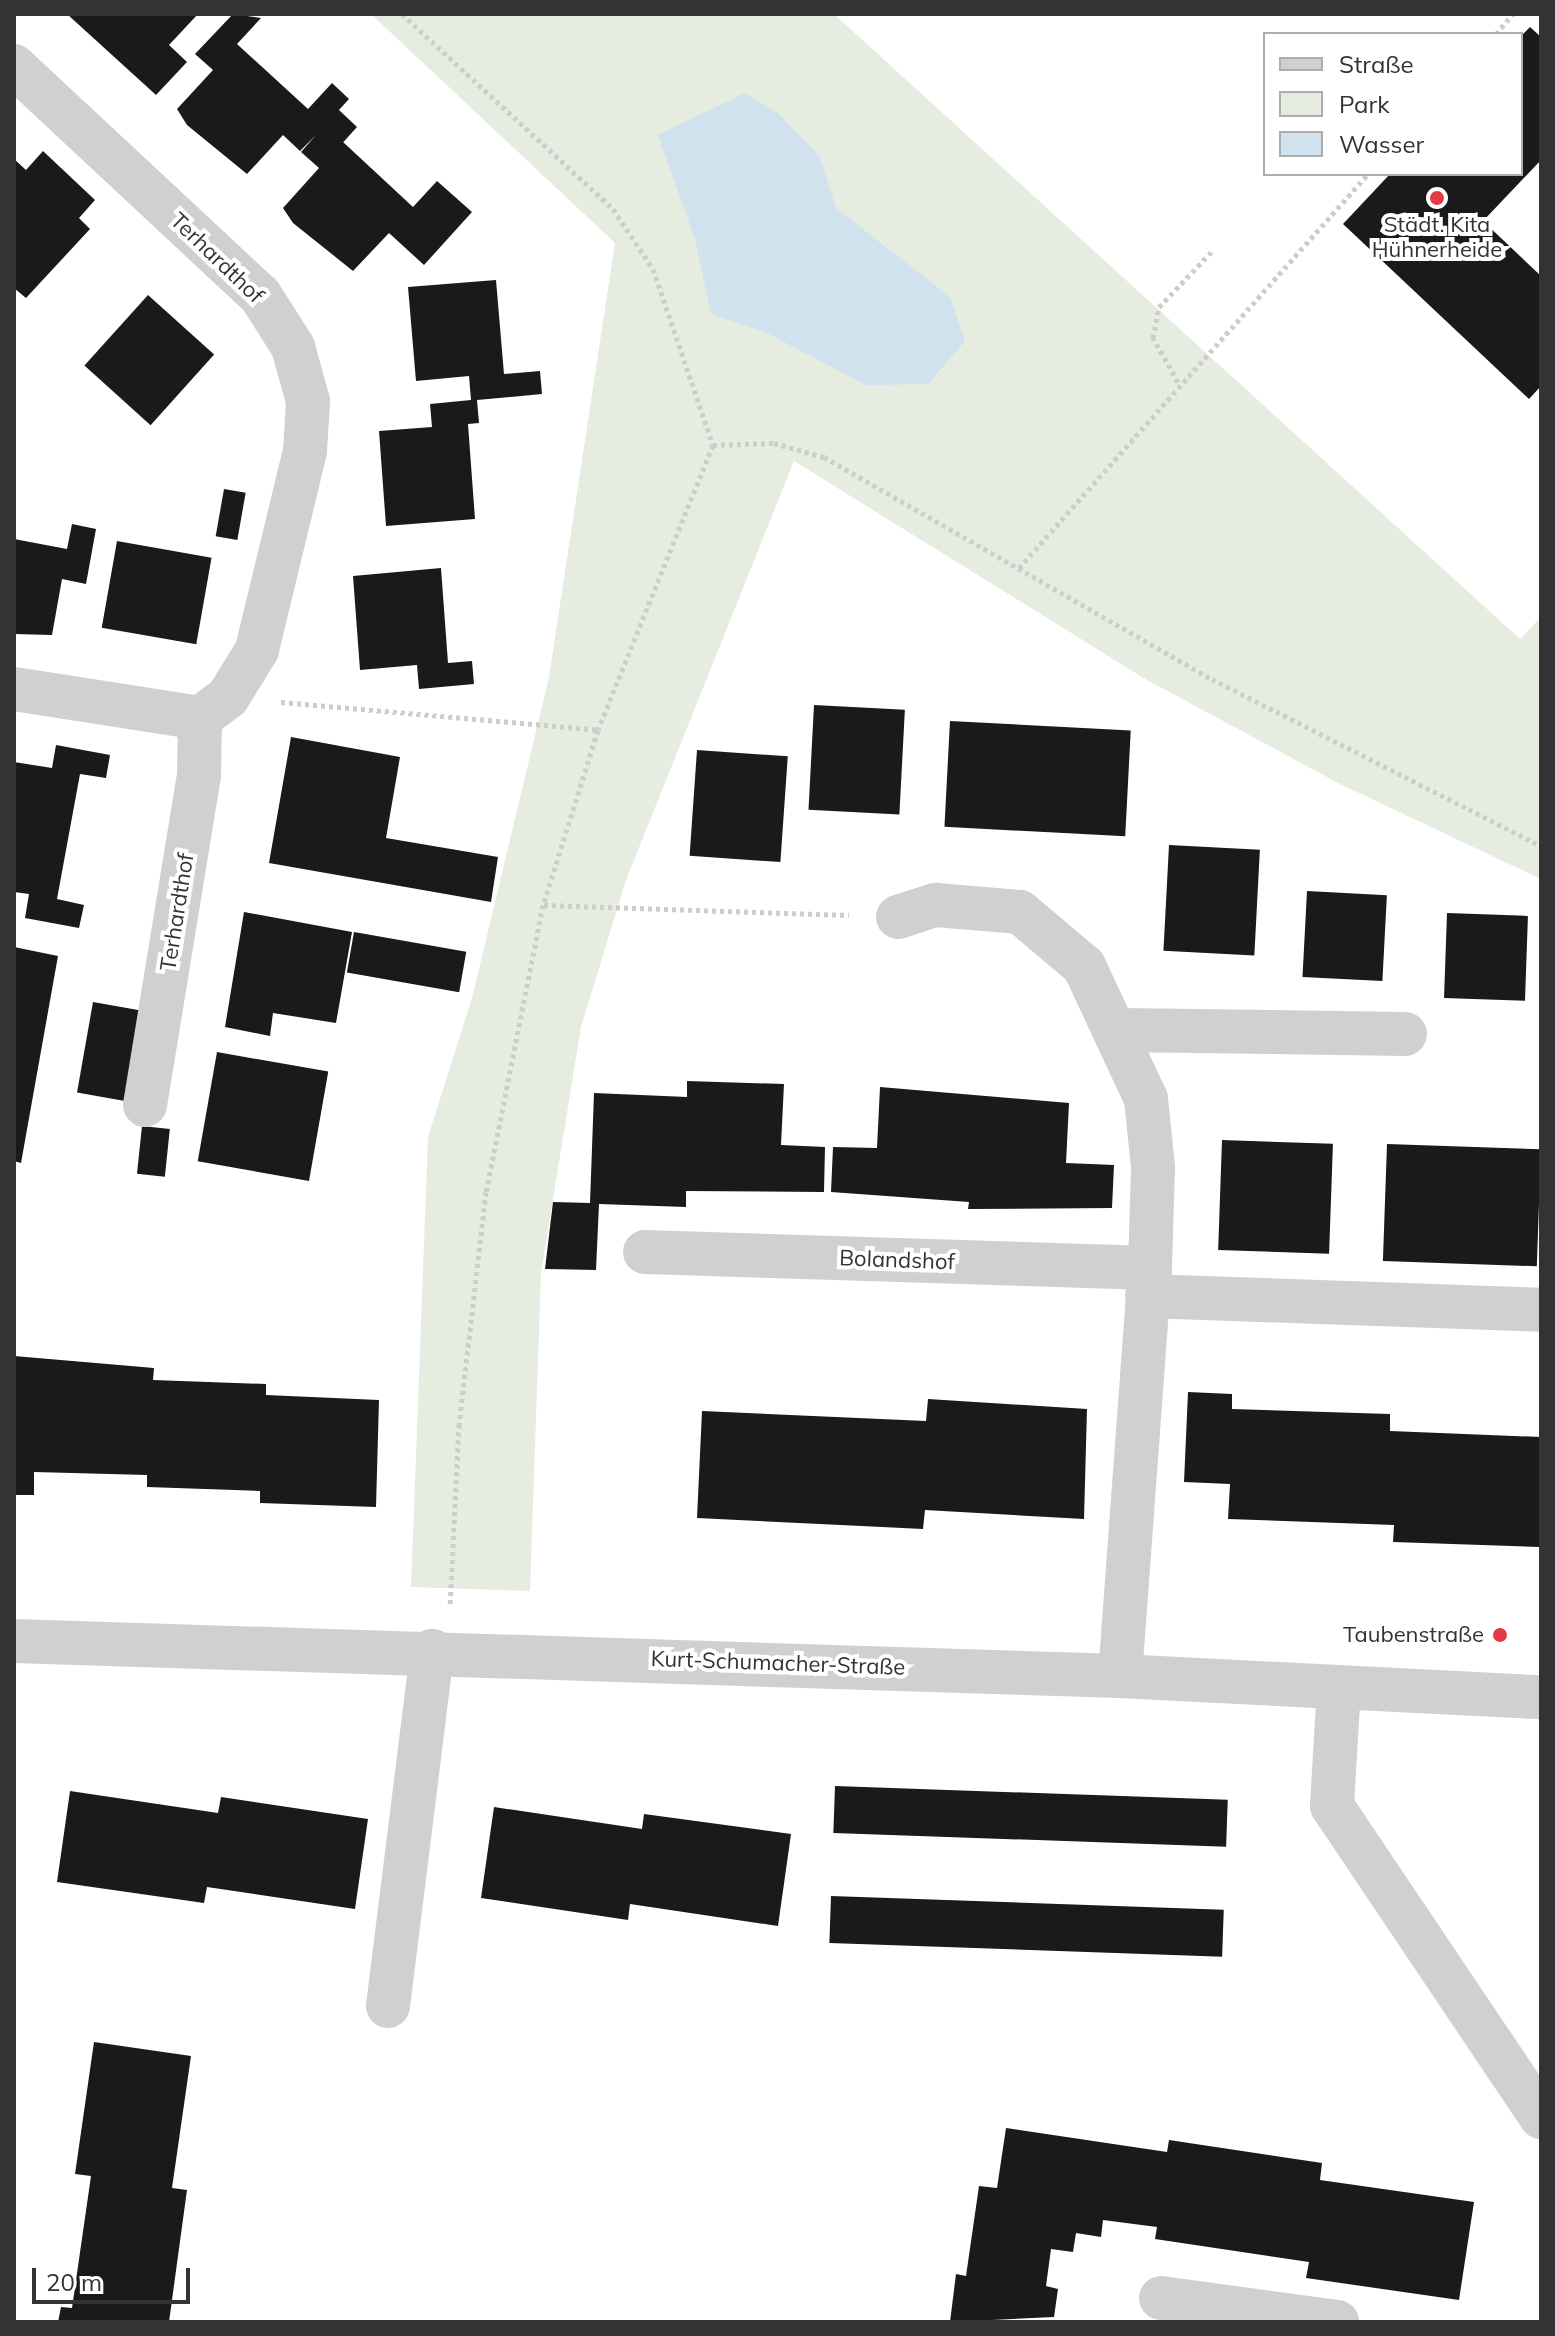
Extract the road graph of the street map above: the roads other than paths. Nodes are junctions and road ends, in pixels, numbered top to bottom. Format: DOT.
graph roads {
  1 [pos="14,66"];
  2 [pos="14,689"];
  3 [pos="214,708"];
  4 [pos="898,917"];
  5 [pos="1120,1030"];
  6 [pos="1405,1034"];
  7 [pos="145,1105"];
  8 [pos="645,1252"];
  9 [pos="1148,1282"];
  10 [pos="1541,1310"];
  11 [pos="14,1641"];
  12 [pos="440,1651"];
  13 [pos="1120,1676"];
  14 [pos="1339,1687"];
  15 [pos="1541,1697"];
  16 [pos="388,2006"];
  17 [pos="1541,2117"];
  18 [pos="1161,2298"];
  19 [pos="1337,2322"];
  1 -- 3 [label="street, Terhardthof"];
  2 -- 3 [label="street"];
  3 -- 7 [label="street, Terhardthof"];
  4 -- 5 [label="street"];
  5 -- 6 [label="street"];
  5 -- 9 [label="street"];
  8 -- 9 [label="street, Bolandshof"];
  9 -- 10 [label="street, Bolandshof"];
  9 -- 13 [label="street"];
  11 -- 12 [label="street, Kurt-Schumacher-Straße"];
  12 -- 13 [label="street, Kurt-Schumacher-Straße"];
  12 -- 16 [label="street"];
  13 -- 14 [label="street, Kurt-Schumacher-Straße"];
  14 -- 15 [label="street, Kurt-Schumacher-Straße"];
  14 -- 17 [label="street"];
  18 -- 19 [label="street"];
}
